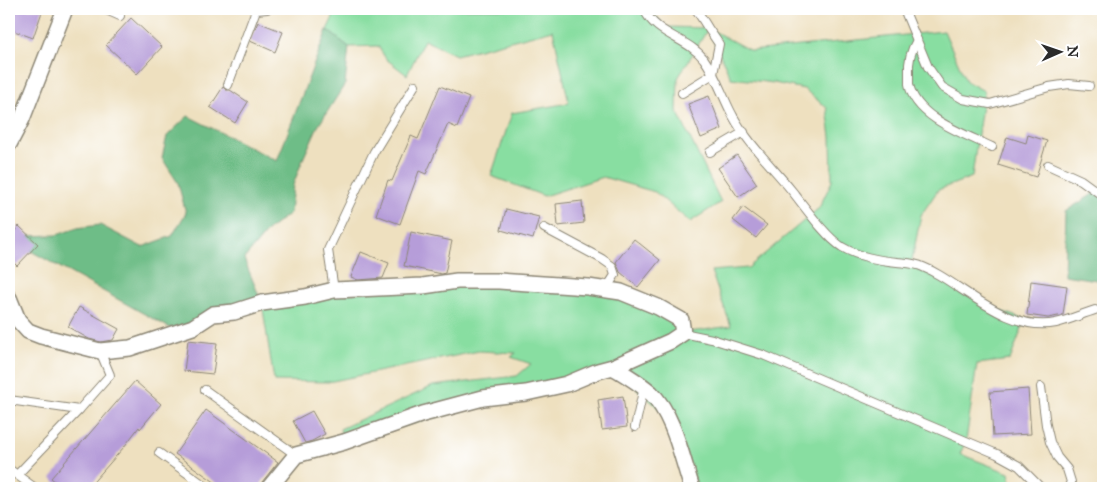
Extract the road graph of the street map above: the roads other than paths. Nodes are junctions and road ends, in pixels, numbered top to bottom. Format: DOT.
graph roads {
  1 [pos="65,9"];
  2 [pos="104,9"];
  3 [pos="267,9"];
  4 [pos="644,9"];
  5 [pos="696,9"];
  6 [pos="904,9"];
  7 [pos="120,16"];
  8 [pos="917,40"];
  9 [pos="713,74"];
  10 [pos="228,85"];
  11 [pos="415,85"];
  12 [pos="1089,86"];
  13 [pos="682,93"];
  14 [pos="744,132"];
  15 [pos="9,144"];
  16 [pos="992,147"];
  17 [pos="710,152"];
  18 [pos="1048,165"];
  19 [pos="1103,196"];
  20 [pos="544,228"];
  21 [pos="588,288"];
  22 [pos="334,290"];
  23 [pos="9,298"];
  24 [pos="1095,310"];
  25 [pos="12,315"];
  26 [pos="683,333"];
  27 [pos="100,351"];
  28 [pos="613,368"];
  29 [pos="644,387"];
  30 [pos="1041,387"];
  31 [pos="205,390"];
  32 [pos="9,400"];
  33 [pos="79,410"];
  34 [pos="635,427"];
  35 [pos="160,453"];
  36 [pos="296,455"];
  37 [pos="9,469"];
  38 [pos="17,475"];
  39 [pos="35,488"];
  40 [pos="208,488"];
  41 [pos="270,488"];
  42 [pos="692,488"];
  43 [pos="1041,488"];
  44 [pos="1068,488"];
  1 -- 15 [label="street"];
  2 -- 7 [label="lane"];
  3 -- 10 [label="lane"];
  4 -- 9 [label="lane"];
  5 -- 9 [label="lane"];
  6 -- 8 [label="lane"];
  8 -- 12 [label="lane"];
  8 -- 16 [label="lane"];
  9 -- 13 [label="lane"];
  9 -- 14 [label="lane"];
  11 -- 22 [label="lane"];
  14 -- 17 [label="lane"];
  14 -- 24 [label="lane"];
  18 -- 19 [label="lane"];
  20 -- 21 [label="lane"];
  21 -- 22 [label="street"];
  21 -- 26 [label="street"];
  22 -- 27 [label="street"];
  23 -- 25 [label="street"];
  25 -- 27 [label="street"];
  26 -- 28 [label="street"];
  26 -- 43 [label="lane"];
  27 -- 33 [label="lane"];
  28 -- 29 [label="street"];
  28 -- 36 [label="street"];
  29 -- 34 [label="lane"];
  29 -- 42 [label="street"];
  30 -- 44 [label="lane"];
  31 -- 36 [label="lane"];
  32 -- 33 [label="lane"];
  33 -- 38 [label="lane"];
  35 -- 40 [label="lane"];
  36 -- 41 [label="street"];
  37 -- 38 [label="lane"];
  38 -- 39 [label="lane"];
}
